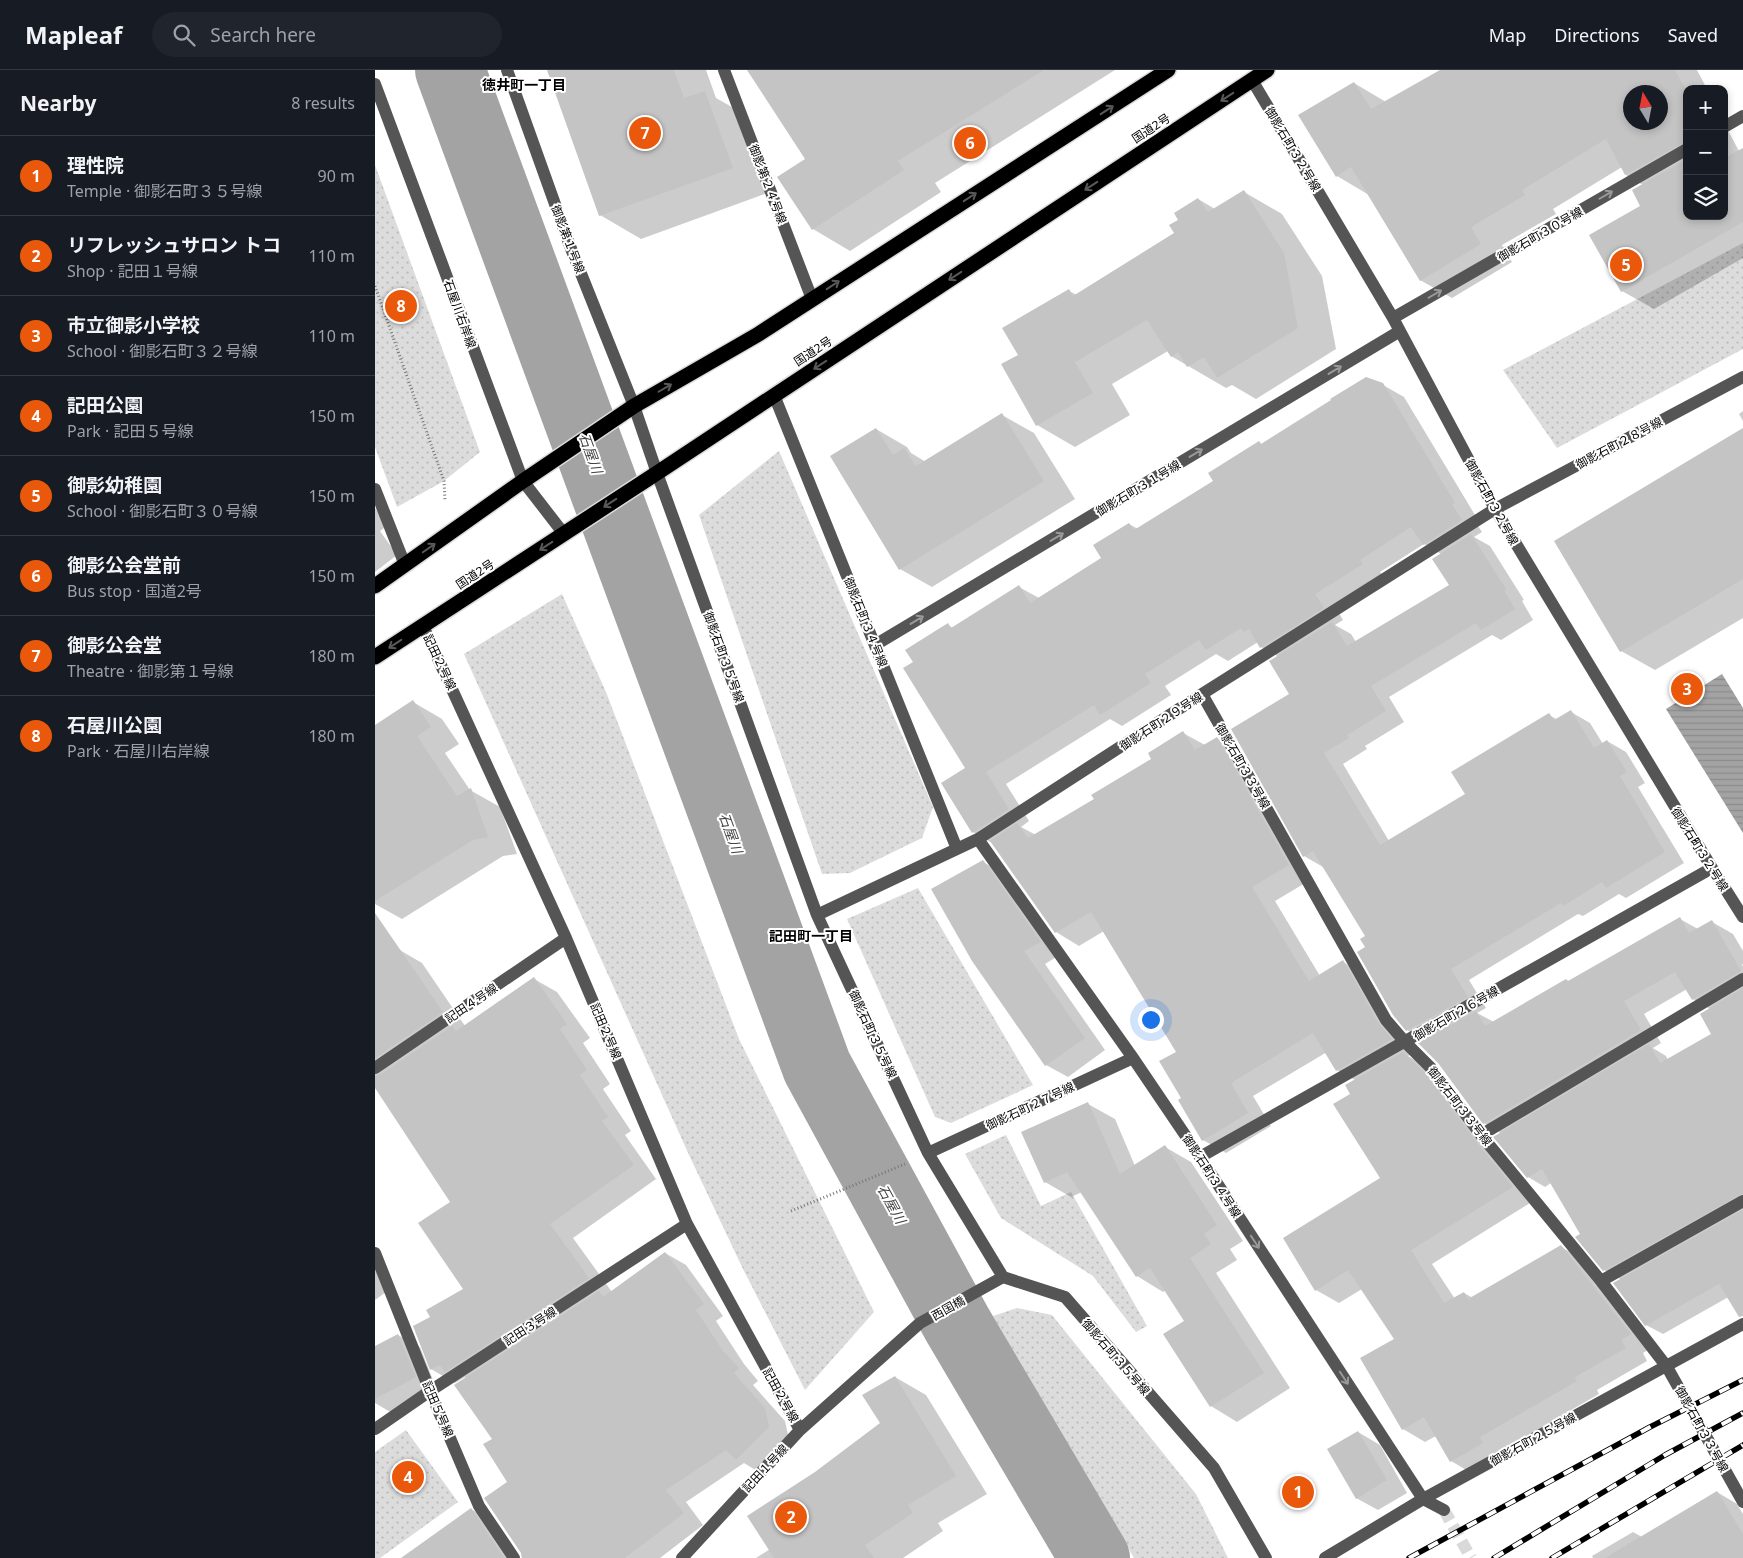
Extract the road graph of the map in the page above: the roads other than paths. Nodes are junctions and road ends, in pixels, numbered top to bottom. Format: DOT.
graph roads {
  1 [pos="507,70"];
  2 [pos="724,70"];
  3 [pos="1168,70"];
  4 [pos="1267,70"];
  5 [pos="1252,80"];
  6 [pos="375,84"];
  7 [pos="1743,116"];
  8 [pos="1728,125"];
  9 [pos="1683,151"];
  10 [pos="812,298"];
  11 [pos="1393,318"];
  12 [pos="1400,331"];
  13 [pos="1743,377"];
  14 [pos="774,395"];
  15 [pos="635,406"];
  16 [pos="657,473"];
  17 [pos="523,481"];
  18 [pos="375,489"];
  19 [pos="1495,509"];
  20 [pos="564,534"];
  21 [pos="405,565"];
  22 [pos="375,586"];
  23 [pos="423,626"];
  24 [pos="875,645"];
  25 [pos="375,658"];
  26 [pos="1202,694"];
  27 [pos="978,839"];
  28 [pos="957,849"];
  29 [pos="1711,868"];
  30 [pos="817,915"];
  31 [pos="1743,917"];
  32 [pos="566,938"];
  33 [pos="1743,979"];
  34 [pos="1405,1042"];
  35 [pos="1133,1058"];
  36 [pos="375,1068"];
  37 [pos="1481,1134"];
  38 [pos="928,1153"];
  39 [pos="1200,1157"];
  40 [pos="1743,1201"];
  41 [pos="687,1224"];
  42 [pos="375,1253"];
  43 [pos="1003,1277"];
  44 [pos="1601,1281"];
  45 [pos="920,1323"];
  46 [pos="1743,1324"];
  47 [pos="1667,1367"];
  48 [pos="430,1391"];
  49 [pos="375,1429"];
  50 [pos="800,1430"];
  51 [pos="1423,1500"];
  52 [pos="1743,1502"];
  53 [pos="1443,1510"];
  54 [pos="514,1558"];
  55 [pos="682,1558"];
  56 [pos="1266,1558"];
  57 [pos="1325,1558"];
  1 -- 15 [label="street, 御影第１号線"];
  2 -- 10 [label="street, 御影第２４号線"];
  10 -- 3 [label="highway, one-way"];
  4 -- 5 [label="highway, 国道2号"];
  5 -- 11 [label="street, 御影石町３２号線"];
  5 -- 14 [label="highway, 国道2号, one-way"];
  6 -- 17 [label="street, 石屋川右岸線"];
  7 -- 8 [label="street"];
  11 -- 9 [label="street, 御影石町３０号線, one-way"];
  15 -- 10 [label="highway, one-way"];
  11 -- 12 [label="street, 御影石町３２号線"];
  12 -- 19 [label="street, 御影石町３２号線"];
  24 -- 12 [label="street, 御影石町３１号線, one-way"];
  13 -- 19 [label="street, 御影石町２８号線"];
  14 -- 16 [label="highway, 国道2号"];
  14 -- 24 [label="street, 御影石町３４号線"];
  15 -- 16 [label="street, 御影石町３５号線"];
  15 -- 17 [label="highway"];
  16 -- 20 [label="highway, 国道2号, one-way"];
  16 -- 30 [label="street, 御影石町３５号線"];
  17 -- 20 [label="street, 石屋川右岸線"];
  21 -- 17 [label="highway, one-way"];
  18 -- 21 [label="street"];
  19 -- 26 [label="street, 御影石町２９号線"];
  19 -- 29 [label="street, 御影石町３２号線"];
  20 -- 23 [label="highway, 国道2号, one-way"];
  21 -- 22 [label="highway"];
  23 -- 25 [label="highway, 国道2号, one-way"];
  23 -- 32 [label="street, 記田２号線"];
  24 -- 28 [label="street, 御影石町３４号線"];
  26 -- 27 [label="street, 御影石町２９号線"];
  26 -- 34 [label="street, 御影石町３３号線"];
  27 -- 28 [label="street, 御影石町２９号線"];
  27 -- 35 [label="street, 御影石町３４号線"];
  28 -- 30 [label="street, 御影石町２９号線"];
  29 -- 31 [label="street, 御影石町３２号線"];
  29 -- 34 [label="street, 御影石町２６号線"];
  30 -- 38 [label="street, 御影石町３５号線"];
  32 -- 36 [label="street, 記田４号線"];
  32 -- 41 [label="street, 記田２号線"];
  33 -- 37 [label="street"];
  34 -- 37 [label="street, 御影石町３３号線"];
  34 -- 39 [label="street, 御影石町２６号線"];
  35 -- 38 [label="street, 御影石町２７号線"];
  35 -- 39 [label="street, 御影石町３４号線"];
  37 -- 44 [label="street, 御影石町３３号線"];
  38 -- 43 [label="street, 御影石町３５号線"];
  39 -- 51 [label="street, 御影石町３４号線, one-way"];
  40 -- 44 [label="street"];
  41 -- 48 [label="street, 記田３号線"];
  41 -- 50 [label="street, 記田２号線"];
  42 -- 48 [label="street, 記田５号線"];
  43 -- 45 [label="street, 西国橋"];
  43 -- 56 [label="street, 御影石町３５号線"];
  44 -- 47 [label="street, 御影石町３３号線"];
  45 -- 50 [label="street, 記田１号線"];
  46 -- 47 [label="street, 御影石町２５号線"];
  47 -- 51 [label="street, 御影石町２５号線"];
  47 -- 52 [label="street, 御影石町３３号線"];
  48 -- 49 [label="street, 記田３号線"];
  48 -- 54 [label="street, 記田５号線"];
  50 -- 55 [label="street, 記田１号線"];
  51 -- 53 [label="street"];
  51 -- 57 [label="street, 御影石町２５号線"];
}
